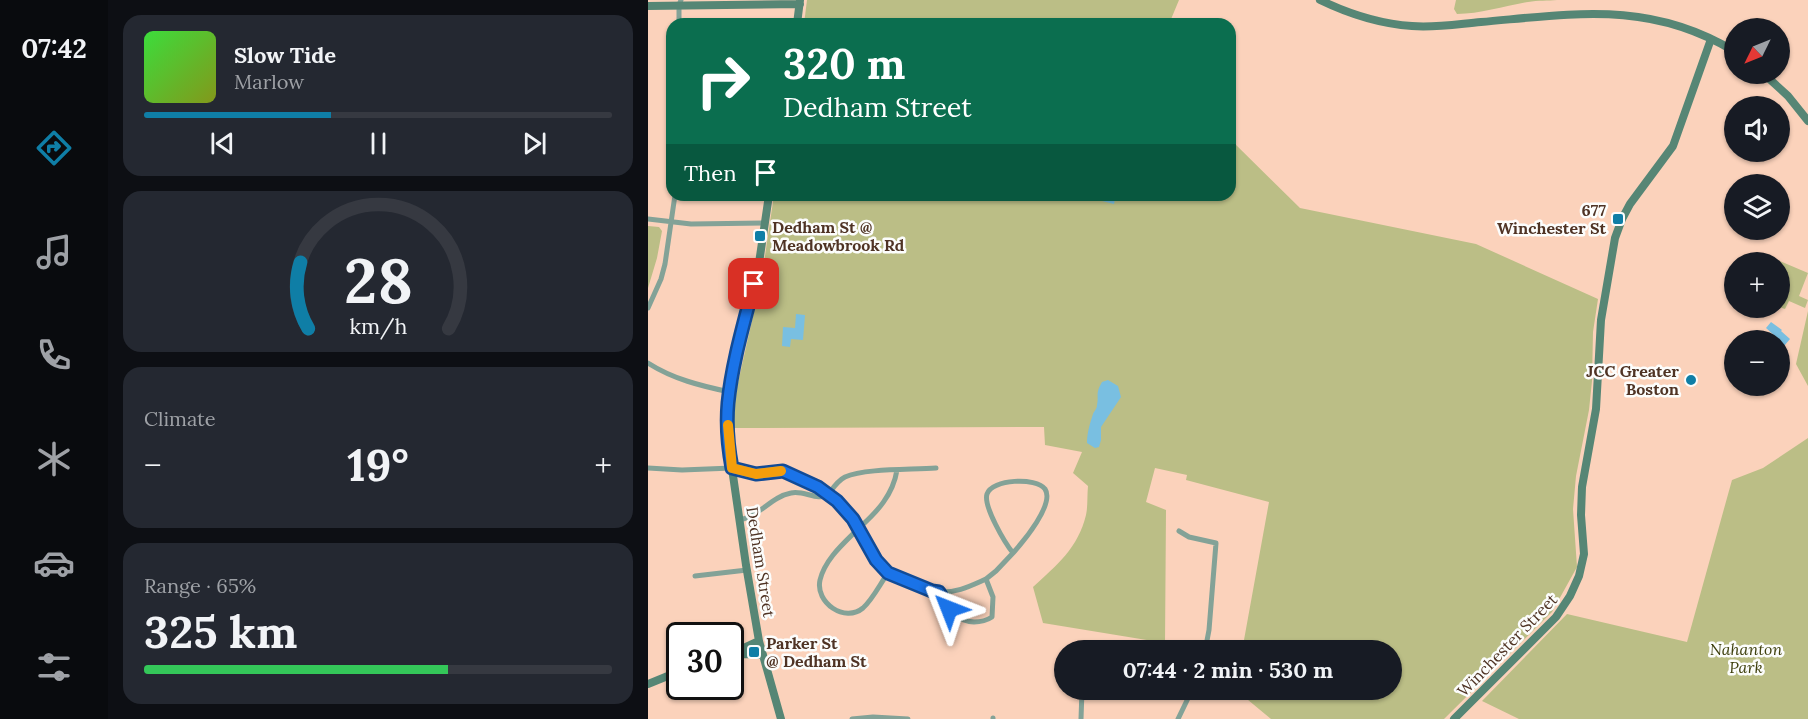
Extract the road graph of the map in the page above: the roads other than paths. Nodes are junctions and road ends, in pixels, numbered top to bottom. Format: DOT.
graph roads {
  1 [pos="1320,0"];
  2 [pos="800,2"];
  3 [pos="680,3"];
  4 [pos="648,6"];
  5 [pos="679,18"];
  6 [pos="798,18"];
  7 [pos="1711,39"];
  8 [pos="1724,46"];
  9 [pos="1775,84"];
  10 [pos="1808,121"];
  11 [pos="674,201"];
  12 [pos="768,201"];
  13 [pos="648,219"];
  14 [pos="670,222"];
  15 [pos="765,223"];
  16 [pos="648,308"];
  17 [pos="648,363"];
  18 [pos="730,392"];
  19 [pos="648,468"];
  20 [pos="732,468"];
  21 [pos="936,468"];
  22 [pos="897,470"];
  23 [pos="828,495"];
  24 [pos="740,520"];
  25 [pos="859,528"];
  26 [pos="1179,531"];
  27 [pos="1013,553"];
  28 [pos="747,570"];
  29 [pos="888,573"];
  30 [pos="695,576"];
  31 [pos="986,579"];
  32 [pos="939,592"];
  33 [pos="1207,640"];
  34 [pos="759,641"];
  35 [pos="744,648"];
  36 [pos="763,655"];
  37 [pos="744,656"];
  38 [pos="666,677"];
  39 [pos="648,684"];
  40 [pos="1082,700"];
  41 [pos="1187,700"];
  42 [pos="885,718"];
  43 [pos="781,719"];
  44 [pos="852,719"];
  45 [pos="908,719"];
  46 [pos="1081,719"];
  47 [pos="1178,719"];
  48 [pos="1454,719"];
  1 -- 7 [label="main road"];
  2 -- 3 [label="main road"];
  2 -- 6 [label="main road"];
  3 -- 4 [label="main road"];
  3 -- 5 [label="street"];
  7 -- 8 [label="main road"];
  7 -- 48 [label="main road, Winchester Street"];
  9 -- 10 [label="main road"];
  11 -- 14 [label="street"];
  12 -- 15 [label="main road, Dedham Street"];
  13 -- 14 [label="street"];
  14 -- 15 [label="street"];
  14 -- 16 [label="street"];
  15 -- 18 [label="main road, Dedham Street"];
  17 -- 18 [label="street"];
  18 -- 20 [label="main road, Dedham Street"];
  19 -- 20 [label="street"];
  20 -- 23 [label="street"];
  20 -- 24 [label="main road, Dedham Street"];
  21 -- 22 [label="street"];
  22 -- 23 [label="street"];
  22 -- 25 [label="street"];
  23 -- 24 [label="street"];
  23 -- 25 [label="street"];
  24 -- 28 [label="main road, Dedham Street"];
  25 -- 29 [label="street"];
  25 -- 29 [label="street"];
  26 -- 33 [label="street"];
  27 -- 27 [label="street"];
  27 -- 31 [label="street"];
  28 -- 30 [label="street"];
  28 -- 34 [label="main road, Dedham Street"];
  29 -- 32 [label="street"];
  31 -- 32 [label="street"];
  31 -- 32 [label="street"];
  34 -- 35 [label="main road"];
  34 -- 36 [label="main road, Dedham Street"];
  36 -- 37 [label="main road"];
  36 -- 43 [label="main road, Dedham Street"];
  38 -- 39 [label="main road"];
  40 -- 46 [label="street"];
  41 -- 47 [label="street"];
  42 -- 44 [label="street"];
  42 -- 45 [label="street"];
}
